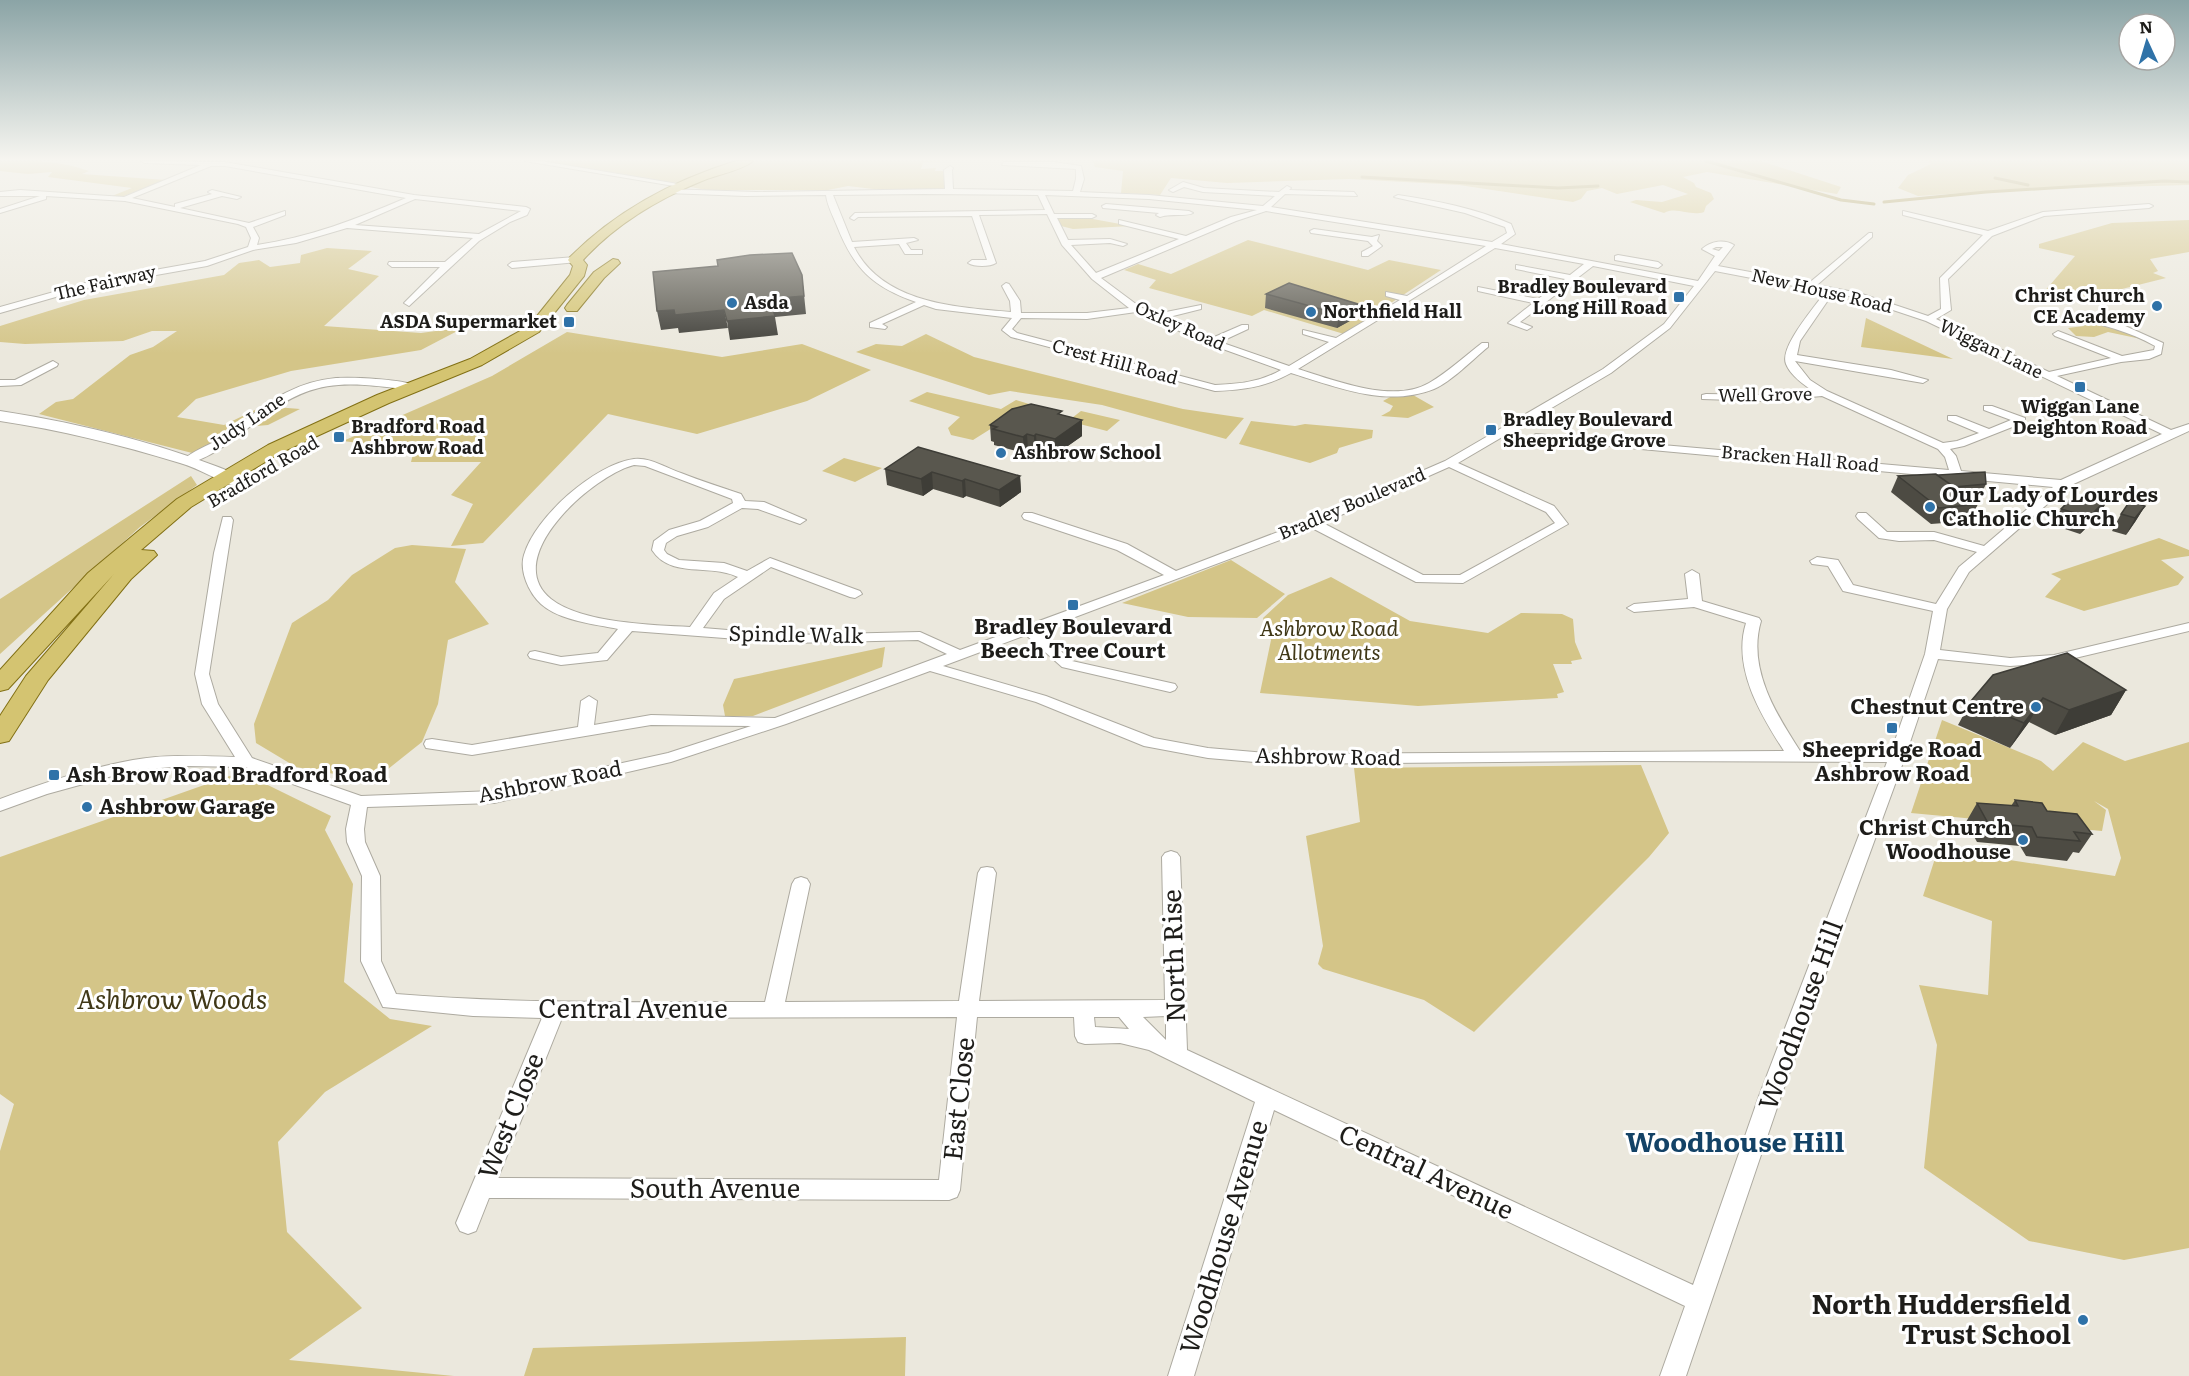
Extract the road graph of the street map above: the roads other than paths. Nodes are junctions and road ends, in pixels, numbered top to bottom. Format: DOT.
graph roads {
  1 [pos="352,225"];
  2 [pos="497,225"];
  3 [pos="616,225"];
  4 [pos="632,225"];
  5 [pos="843,225"];
  6 [pos="979,225"];
  7 [pos="1056,225"];
  8 [pos="1138,225"];
  9 [pos="1220,225"];
  10 [pos="1379,225"];
  11 [pos="1506,225"];
  12 [pos="1954,225"];
  13 [pos="2013,225"];
  14 [pos="249,226"];
  15 [pos="348,227"];
  16 [pos="1398,228"];
  17 [pos="1314,231"];
  18 [pos="1989,234"];
  19 [pos="1869,235"];
  20 [pos="479,236"];
  21 [pos="1189,239"];
  22 [pos="1372,239"];
  23 [pos="914,240"];
  24 [pos="901,241"];
  25 [pos="1065,243"];
  26 [pos="1123,244"];
  27 [pos="1491,245"];
  28 [pos="252,248"];
  29 [pos="855,251"];
  30 [pos="1353,251"];
  31 [pos="612,252"];
  32 [pos="919,252"];
  33 [pos="1365,254"];
  34 [pos="1720,255"];
  35 [pos="1378,257"];
  36 [pos="1617,258"];
  37 [pos="578,261"];
  38 [pos="1631,261"];
  39 [pos="972,263"];
  40 [pos="392,264"];
  41 [pos="1590,264"];
  42 [pos="448,265"];
  43 [pos="512,265"];
  44 [pos="1658,265"];
  45 [pos="1519,267"];
  46 [pos="1713,268"];
  47 [pos="1622,270"];
  48 [pos="1095,277"];
  49 [pos="1571,278"];
  50 [pos="1700,285"];
  51 [pos="1812,285"];
  52 [pos="1020,289"];
  53 [pos="1482,289"];
  54 [pos="1832,290"];
  55 [pos="1389,294"];
  56 [pos="1408,299"];
  57 [pos="924,302"];
  58 [pos="1539,302"];
  59 [pos="409,303"];
  60 [pos="1198,307"];
  61 [pos="1137,309"];
  62 [pos="1370,309"];
  63 [pos="0,310"];
  64 [pos="1385,313"];
  65 [pos="2077,316"];
  66 [pos="1017,317"];
  67 [pos="1156,318"];
  68 [pos="1929,319"];
  69 [pos="873,325"];
  70 [pos="1245,327"];
  71 [pos="1527,327"];
  72 [pos="1306,332"];
  73 [pos="2058,334"];
  74 [pos="1338,341"];
  75 [pos="1212,342"];
  76 [pos="1485,345"];
  77 [pos="1790,357"];
  78 [pos="2121,359"];
  79 [pos="52,364"];
  80 [pos="1291,370"];
  81 [pos="2045,376"];
  82 [pos="1923,380"];
  83 [pos="0,383"];
  84 [pos="413,387"];
  85 [pos="1823,393"];
  86 [pos="1706,397"];
  87 [pos="1989,408"];
  88 [pos="0,416"];
  89 [pos="1952,418"];
  90 [pos="2189,427"];
  91 [pos="1989,433"];
  92 [pos="2170,434"];
  93 [pos="1536,437"];
  94 [pos="1942,447"];
  95 [pos="282,451"];
  96 [pos="189,460"];
  97 [pos="1449,463"];
  98 [pos="1956,473"];
  99 [pos="233,479"];
  100 [pos="2063,484"];
  101 [pos="740,504"];
  102 [pos="1028,516"];
  103 [pos="1862,516"];
  104 [pos="227,520"];
  105 [pos="800,520"];
  106 [pos="1313,523"];
  107 [pos="1985,550"];
  108 [pos="1817,561"];
  109 [pos="1833,563"];
  110 [pos="1849,564"];
  111 [pos="1692,574"];
  112 [pos="1174,575"];
  113 [pos="746,576"];
  114 [pos="855,594"];
  115 [pos="1695,603"];
  116 [pos="1634,608"];
  117 [pos="1940,609"];
  118 [pos="628,627"];
  119 [pos="2189,627"];
  120 [pos="1028,630"];
  121 [pos="693,633"];
  122 [pos="1932,654"];
  123 [pos="535,655"];
  124 [pos="960,655"];
  125 [pos="931,666"];
  126 [pos="0,684"];
  127 [pos="1170,687"];
  128 [pos="589,701"];
  129 [pos="781,721"];
  130 [pos="585,730"];
  131 [pos="0,735"];
  132 [pos="432,744"];
  133 [pos="1796,757"];
  134 [pos="1897,757"];
  135 [pos="246,762"];
  136 [pos="360,802"];
  137 [pos="0,805"];
  138 [pos="1171,857"];
  139 [pos="987,873"];
  140 [pos="801,884"];
  141 [pos="1083,1008"];
  142 [pos="1124,1008"];
  143 [pos="1176,1008"];
  144 [pos="968,1009"];
  145 [pos="555,1010"];
  146 [pos="773,1010"];
  147 [pos="1154,1043"];
  148 [pos="1177,1055"];
  149 [pos="1267,1098"];
  150 [pos="481,1188"];
  151 [pos="949,1190"];
  152 [pos="468,1223"];
  153 [pos="1699,1300"];
  154 [pos="1676,1375"];
  155 [pos="1181,1376"];
  1 -- 15 [label="street"];
  2 -- 20 [label="street"];
  3 -- 37 [label="main road, Bradford Road"];
  4 -- 31 [label="main road, Bradford Road"];
  5 -- 29 [label="street"];
  6 -- 39 [label="street"];
  7 -- 25 [label="street, Oxley Road"];
  8 -- 21 [label="street"];
  9 -- 21 [label="street"];
  10 -- 16 [label="street"];
  11 -- 27 [label="street, Crest Hill Road"];
  12 -- 18 [label="street"];
  13 -- 18 [label="street"];
  14 -- 28 [label="street"];
  15 -- 20 [label="street"];
  15 -- 28 [label="street, The Fairway"];
  16 -- 22 [label="street"];
  16 -- 27 [label="street"];
  17 -- 22 [label="street"];
  18 -- 68 [label="street, Wiggan Lane"];
  19 -- 51 [label="street"];
  20 -- 42 [label="street"];
  21 -- 48 [label="street"];
  22 -- 33 [label="street"];
  23 -- 24 [label="street"];
  24 -- 29 [label="street"];
  24 -- 32 [label="street"];
  25 -- 26 [label="street"];
  25 -- 48 [label="street, Oxley Road"];
  27 -- 41 [label="street"];
  27 -- 56 [label="street, Crest Hill Road"];
  28 -- 63 [label="street, The Fairway"];
  29 -- 57 [label="street"];
  30 -- 33 [label="street"];
  31 -- 37 [label="main road"];
  31 -- 95 [label="main road, Bradford Road"];
  33 -- 35 [label="street"];
  34 -- 46 [label="street, Bradley Boulevard"];
  36 -- 38 [label="street"];
  37 -- 43 [label="street"];
  37 -- 84 [label="main road, Bradford Road"];
  38 -- 44 [label="street"];
  38 -- 47 [label="street"];
  40 -- 42 [label="street"];
  41 -- 47 [label="street"];
  41 -- 49 [label="street"];
  42 -- 59 [label="street"];
  45 -- 49 [label="street"];
  46 -- 50 [label="street, Bradley Boulevard"];
  46 -- 51 [label="street, New House Road"];
  47 -- 50 [label="street"];
  48 -- 61 [label="street, Oxley Road"];
  49 -- 58 [label="street"];
  50 -- 97 [label="street, Bradley Boulevard"];
  51 -- 54 [label="street, New House Road"];
  52 -- 66 [label="street"];
  53 -- 58 [label="street"];
  54 -- 68 [label="street, New House Road"];
  54 -- 77 [label="street"];
  55 -- 56 [label="street"];
  56 -- 64 [label="street, Crest Hill Road"];
  57 -- 66 [label="street"];
  57 -- 69 [label="street"];
  58 -- 71 [label="street"];
  60 -- 67 [label="street"];
  61 -- 66 [label="street"];
  61 -- 67 [label="street, Oxley Road"];
  62 -- 64 [label="street"];
  64 -- 74 [label="street, Crest Hill Road"];
  65 -- 78 [label="street"];
  66 -- 80 [label="street, Crest Hill Road"];
  67 -- 75 [label="street, Oxley Road"];
  68 -- 81 [label="street, Wiggan Lane"];
  70 -- 75 [label="street"];
  72 -- 74 [label="street"];
  73 -- 78 [label="street"];
  74 -- 80 [label="street, Crest Hill Road"];
  75 -- 80 [label="street, Oxley Road"];
  76 -- 80 [label="street, Oxley Road"];
  77 -- 82 [label="street"];
  77 -- 85 [label="street"];
  78 -- 81 [label="street"];
  79 -- 83 [label="street"];
  81 -- 92 [label="street, Wiggan Lane"];
  84 -- 95 [label="main road, Bradford Road"];
  84 -- 96 [label="street, Judy Lane"];
  85 -- 86 [label="street, Well Grove"];
  85 -- 94 [label="street"];
  87 -- 91 [label="street"];
  88 -- 96 [label="street"];
  89 -- 91 [label="street"];
  90 -- 92 [label="street"];
  91 -- 94 [label="street"];
  92 -- 100 [label="street"];
  93 -- 98 [label="street, Bracken Hall Road"];
  94 -- 98 [label="street"];
  95 -- 99 [label="main road, Bradford Road"];
  96 -- 99 [label="street"];
  97 -- 106 [label="street, Bradley Boulevard"];
  97 -- 106 [label="street"];
  98 -- 100 [label="street, Bracken Hall Road"];
  99 -- 126 [label="main road, Bradford Road"];
  99 -- 131 [label="main road, Bradford Road"];
  100 -- 107 [label="street"];
  101 -- 105 [label="street"];
  101 -- 113 [label="street"];
  101 -- 118 [label="street, Spindle Walk"];
  102 -- 112 [label="street"];
  103 -- 107 [label="street"];
  104 -- 135 [label="street"];
  106 -- 112 [label="street, Bradley Boulevard"];
  107 -- 117 [label="street"];
  108 -- 109 [label="street"];
  109 -- 110 [label="street"];
  109 -- 117 [label="street"];
  111 -- 115 [label="street"];
  112 -- 120 [label="street, Bradley Boulevard"];
  113 -- 114 [label="street"];
  113 -- 121 [label="street"];
  115 -- 116 [label="street"];
  115 -- 133 [label="street"];
  117 -- 122 [label="street, Woodhouse Hill"];
  118 -- 121 [label="street, Spindle Walk"];
  118 -- 123 [label="street"];
  119 -- 122 [label="street"];
  120 -- 124 [label="street, Bradley Boulevard"];
  120 -- 127 [label="street"];
  121 -- 124 [label="street, Spindle Walk"];
  122 -- 134 [label="street, Woodhouse Hill"];
  124 -- 125 [label="street, Bradley Boulevard"];
  125 -- 129 [label="street, Ashbrow Road"];
  125 -- 133 [label="street, Ashbrow Road"];
  128 -- 130 [label="street"];
  129 -- 130 [label="street, Ashbrow Road"];
  129 -- 136 [label="street, Ashbrow Road"];
  130 -- 132 [label="street, Ashbrow Road"];
  133 -- 134 [label="street, Ashbrow Road"];
  134 -- 153 [label="street, Woodhouse Hill"];
  135 -- 136 [label="street, Ashbrow Road"];
  135 -- 137 [label="street, Ashbrow Road"];
  136 -- 145 [label="street, Central Avenue"];
  138 -- 143 [label="street, North Rise"];
  139 -- 144 [label="street, East Close"];
  140 -- 146 [label="street"];
  141 -- 142 [label="street, Central Avenue"];
  141 -- 144 [label="street, Central Avenue"];
  141 -- 147 [label="street, Central Avenue"];
  142 -- 143 [label="street, Central Avenue"];
  142 -- 147 [label="street, Central Avenue"];
  143 -- 148 [label="street, North Rise"];
  144 -- 146 [label="street, Central Avenue"];
  144 -- 151 [label="street, East Close"];
  145 -- 146 [label="street, Central Avenue"];
  145 -- 150 [label="street, West Close"];
  147 -- 148 [label="street, Central Avenue"];
  148 -- 149 [label="street, Central Avenue"];
  149 -- 153 [label="street, Central Avenue"];
  149 -- 155 [label="street, Woodhouse Avenue"];
  150 -- 151 [label="street, South Avenue"];
  150 -- 152 [label="street, West Close"];
  153 -- 154 [label="street, Woodhouse Hill"];
}
